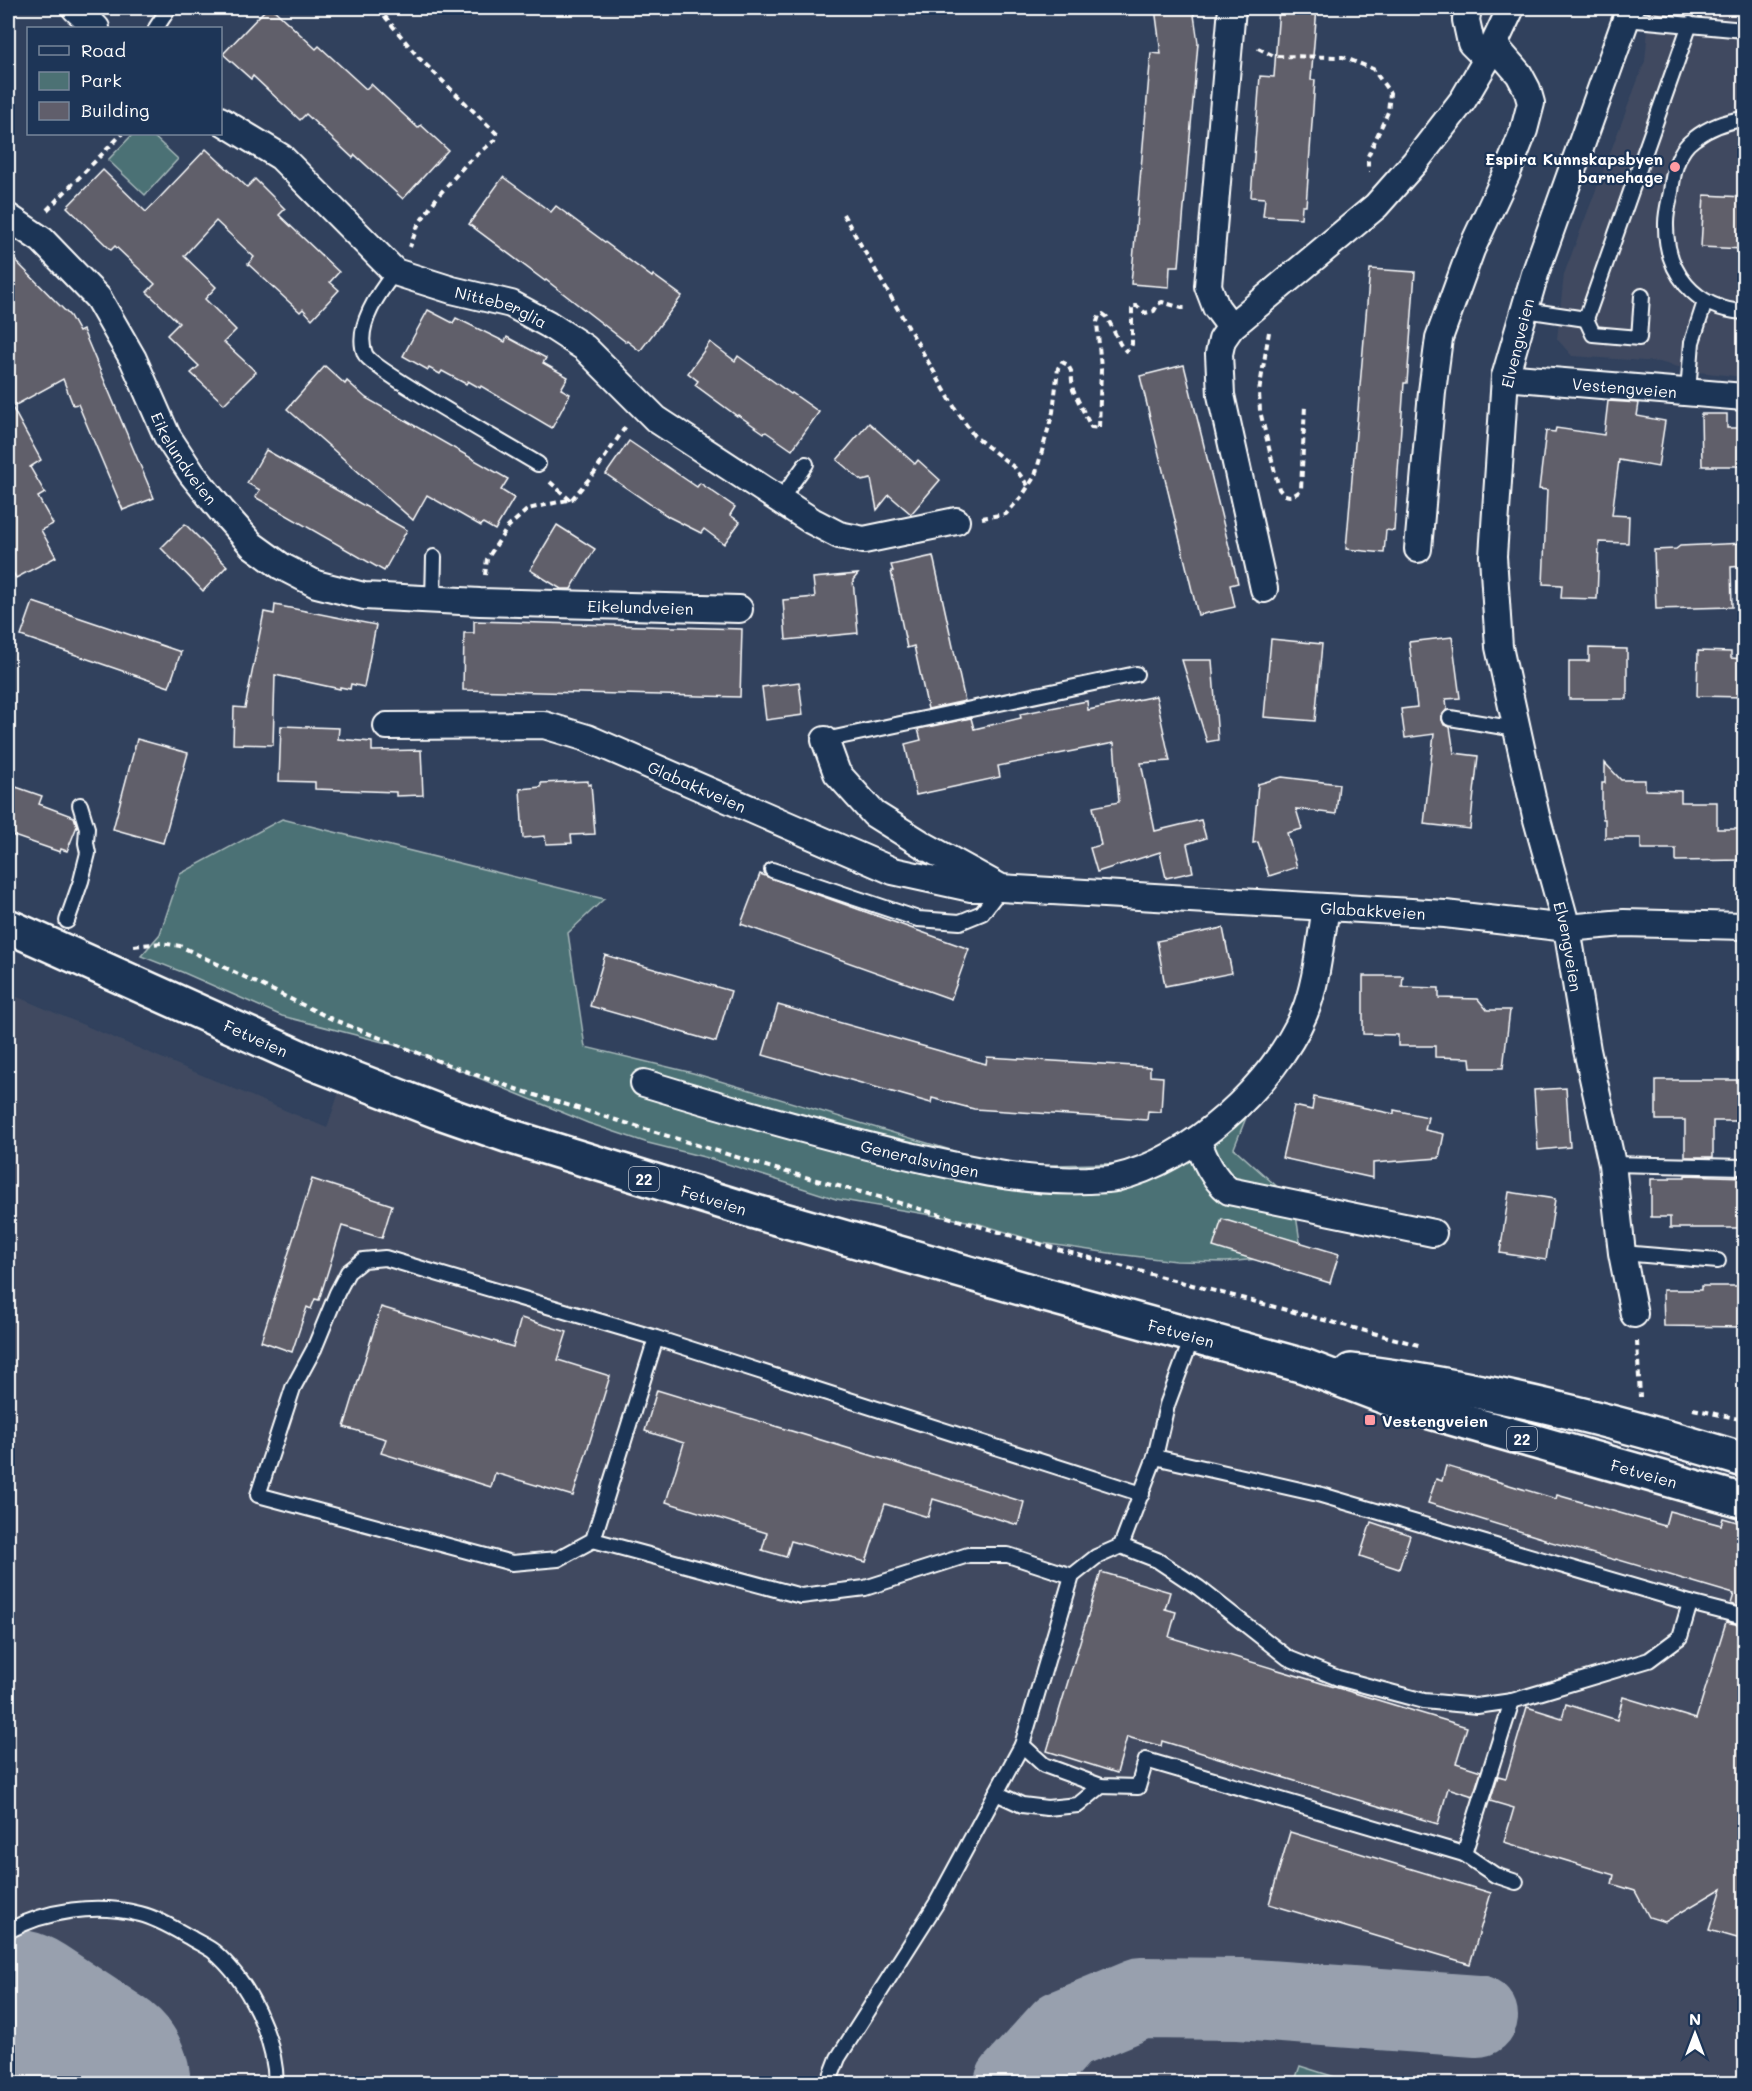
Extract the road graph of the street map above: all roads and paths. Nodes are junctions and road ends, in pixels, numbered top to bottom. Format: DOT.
graph roads {
  1 [pos="75,8"];
  2 [pos="168,8"];
  3 [pos="378,8"];
  4 [pos="1232,8"];
  5 [pos="1468,8"];
  6 [pos="1511,8"];
  7 [pos="1628,13"];
  8 [pos="1690,24"];
  9 [pos="95,27"];
  10 [pos="157,27"];
  11 [pos="1744,30"];
  12 [pos="1230,46"];
  13 [pos="1490,52"];
  14 [pos="1744,118"];
  15 [pos="222,121"];
  16 [pos="121,135"];
  17 [pos="1380,201"];
  18 [pos="44,212"];
  19 [pos="843,214"];
  20 [pos="8,217"];
  21 [pos="395,272"];
  22 [pos="1641,296"];
  23 [pos="1705,302"];
  24 [pos="1216,307"];
  25 [pos="1525,310"];
  26 [pos="1744,312"];
  27 [pos="1586,319"];
  28 [pos="1231,327"];
  29 [pos="1268,329"];
  30 [pos="1505,377"];
  31 [pos="1688,392"];
  32 [pos="1744,397"];
  33 [pos="640,404"];
  34 [pos="1305,405"];
  35 [pos="538,464"];
  36 [pos="806,464"];
  37 [pos="1029,487"];
  38 [pos="780,500"];
  39 [pos="956,521"];
  40 [pos="1418,549"];
  41 [pos="434,557"];
  42 [pos="485,575"];
  43 [pos="1264,589"];
  44 [pos="433,600"];
  45 [pos="739,609"];
  46 [pos="1136,674"];
  47 [pos="1450,718"];
  48 [pos="387,726"];
  49 [pos="1516,729"];
  50 [pos="825,740"];
  51 [pos="80,804"];
  52 [pos="772,870"];
  53 [pos="1000,888"];
  54 [pos="1326,908"];
  55 [pos="67,921"];
  56 [pos="8,926"];
  57 [pos="1744,926"];
  58 [pos="1567,928"];
  59 [pos="127,946"];
  60 [pos="644,1083"];
  61 [pos="1197,1140"];
  62 [pos="1612,1164"];
  63 [pos="1744,1167"];
  64 [pos="1433,1233"];
  65 [pos="1622,1253"];
  66 [pos="1718,1261"];
  67 [pos="1634,1314"];
  68 [pos="1193,1335"];
  69 [pos="656,1338"];
  70 [pos="1433,1349"];
  71 [pos="1304,1366"];
  72 [pos="1630,1395"];
  73 [pos="1640,1397"];
  74 [pos="1651,1400"];
  75 [pos="1684,1407"];
  76 [pos="1744,1420"];
  77 [pos="1155,1457"];
  78 [pos="1744,1460"];
  79 [pos="1142,1494"];
  80 [pos="1744,1501"];
  81 [pos="593,1540"];
  82 [pos="1121,1546"];
  83 [pos="1072,1576"];
  84 [pos="1690,1603"];
  85 [pos="1744,1617"];
  86 [pos="1512,1701"];
  87 [pos="1022,1744"];
  88 [pos="1101,1786"];
  89 [pos="996,1793"];
  90 [pos="1464,1854"];
  91 [pos="1516,1882"];
  92 [pos="8,1931"];
  93 [pos="276,2084"];
  94 [pos="828,2084"];
  1 -- 9 [label="street"];
  2 -- 10 [label="lane"];
  3 -- 21 [label="path"];
  4 -- 12 [label="street"];
  5 -- 13 [label="street"];
  6 -- 13 [label="street"];
  7 -- 8 [label="lane"];
  7 -- 25 [label="street, Elvengveien"];
  8 -- 11 [label="lane"];
  8 -- 27 [label="lane"];
  12 -- 17 [label="path"];
  12 -- 24 [label="street"];
  13 -- 17 [label="street"];
  13 -- 40 [label="street"];
  14 -- 23 [label="lane"];
  15 -- 21 [label="street, Nitteberglia"];
  16 -- 18 [label="path"];
  17 -- 28 [label="street"];
  19 -- 37 [label="path"];
  20 -- 44 [label="street, Eikelundveien"];
  21 -- 33 [label="street, Nitteberglia"];
  21 -- 35 [label="lane"];
  22 -- 27 [label="lane"];
  23 -- 26 [label="lane"];
  23 -- 31 [label="lane"];
  24 -- 28 [label="street"];
  24 -- 37 [label="path"];
  25 -- 27 [label="lane"];
  25 -- 30 [label="street, Elvengveien"];
  28 -- 43 [label="street"];
  29 -- 34 [label="path"];
  30 -- 31 [label="street, Vestengveien"];
  30 -- 49 [label="street, Elvengveien"];
  31 -- 32 [label="street, Vestengveien"];
  33 -- 38 [label="street, Nitteberglia"];
  33 -- 42 [label="path"];
  36 -- 38 [label="lane"];
  37 -- 39 [label="path"];
  38 -- 39 [label="street, Nitteberglia"];
  41 -- 44 [label="lane"];
  44 -- 45 [label="street, Eikelundveien"];
  46 -- 50 [label="lane, Glabakkveien"];
  47 -- 49 [label="lane"];
  48 -- 53 [label="street, Glabakkveien"];
  49 -- 58 [label="street, Elvengveien"];
  50 -- 53 [label="street, Glabakkveien"];
  51 -- 55 [label="lane"];
  52 -- 53 [label="lane"];
  53 -- 54 [label="street, Glabakkveien"];
  54 -- 58 [label="street, Glabakkveien"];
  54 -- 61 [label="street, Generalsvingen"];
  56 -- 68 [label="highway, Fetveien / 22"];
  57 -- 58 [label="street, Glabakkveien"];
  58 -- 62 [label="street, Elvengveien"];
  59 -- 70 [label="path"];
  60 -- 61 [label="street, Generalsvingen"];
  61 -- 64 [label="street"];
  62 -- 63 [label="lane"];
  62 -- 65 [label="street, Elvengveien"];
  65 -- 66 [label="lane"];
  65 -- 67 [label="street, Elvengveien"];
  67 -- 73 [label="path"];
  68 -- 71 [label="highway, Fetveien / 22"];
  68 -- 77 [label="lane"];
  69 -- 79 [label="lane"];
  69 -- 81 [label="lane"];
  69 -- 81 [label="lane"];
  71 -- 78 [label="highway, Fetveien / 22"];
  71 -- 80 [label="highway, Fetveien / 22"];
  72 -- 73 [label="path"];
  73 -- 74 [label="path"];
  75 -- 76 [label="path"];
  77 -- 79 [label="lane"];
  77 -- 84 [label="lane"];
  79 -- 82 [label="lane"];
  81 -- 83 [label="lane"];
  82 -- 83 [label="lane"];
  82 -- 86 [label="lane"];
  83 -- 87 [label="lane"];
  84 -- 85 [label="lane"];
  84 -- 86 [label="lane"];
  86 -- 90 [label="lane"];
  87 -- 88 [label="lane"];
  87 -- 89 [label="lane"];
  88 -- 89 [label="lane"];
  88 -- 90 [label="lane"];
  89 -- 94 [label="lane"];
  90 -- 91 [label="lane"];
  92 -- 93 [label="lane"];
}
